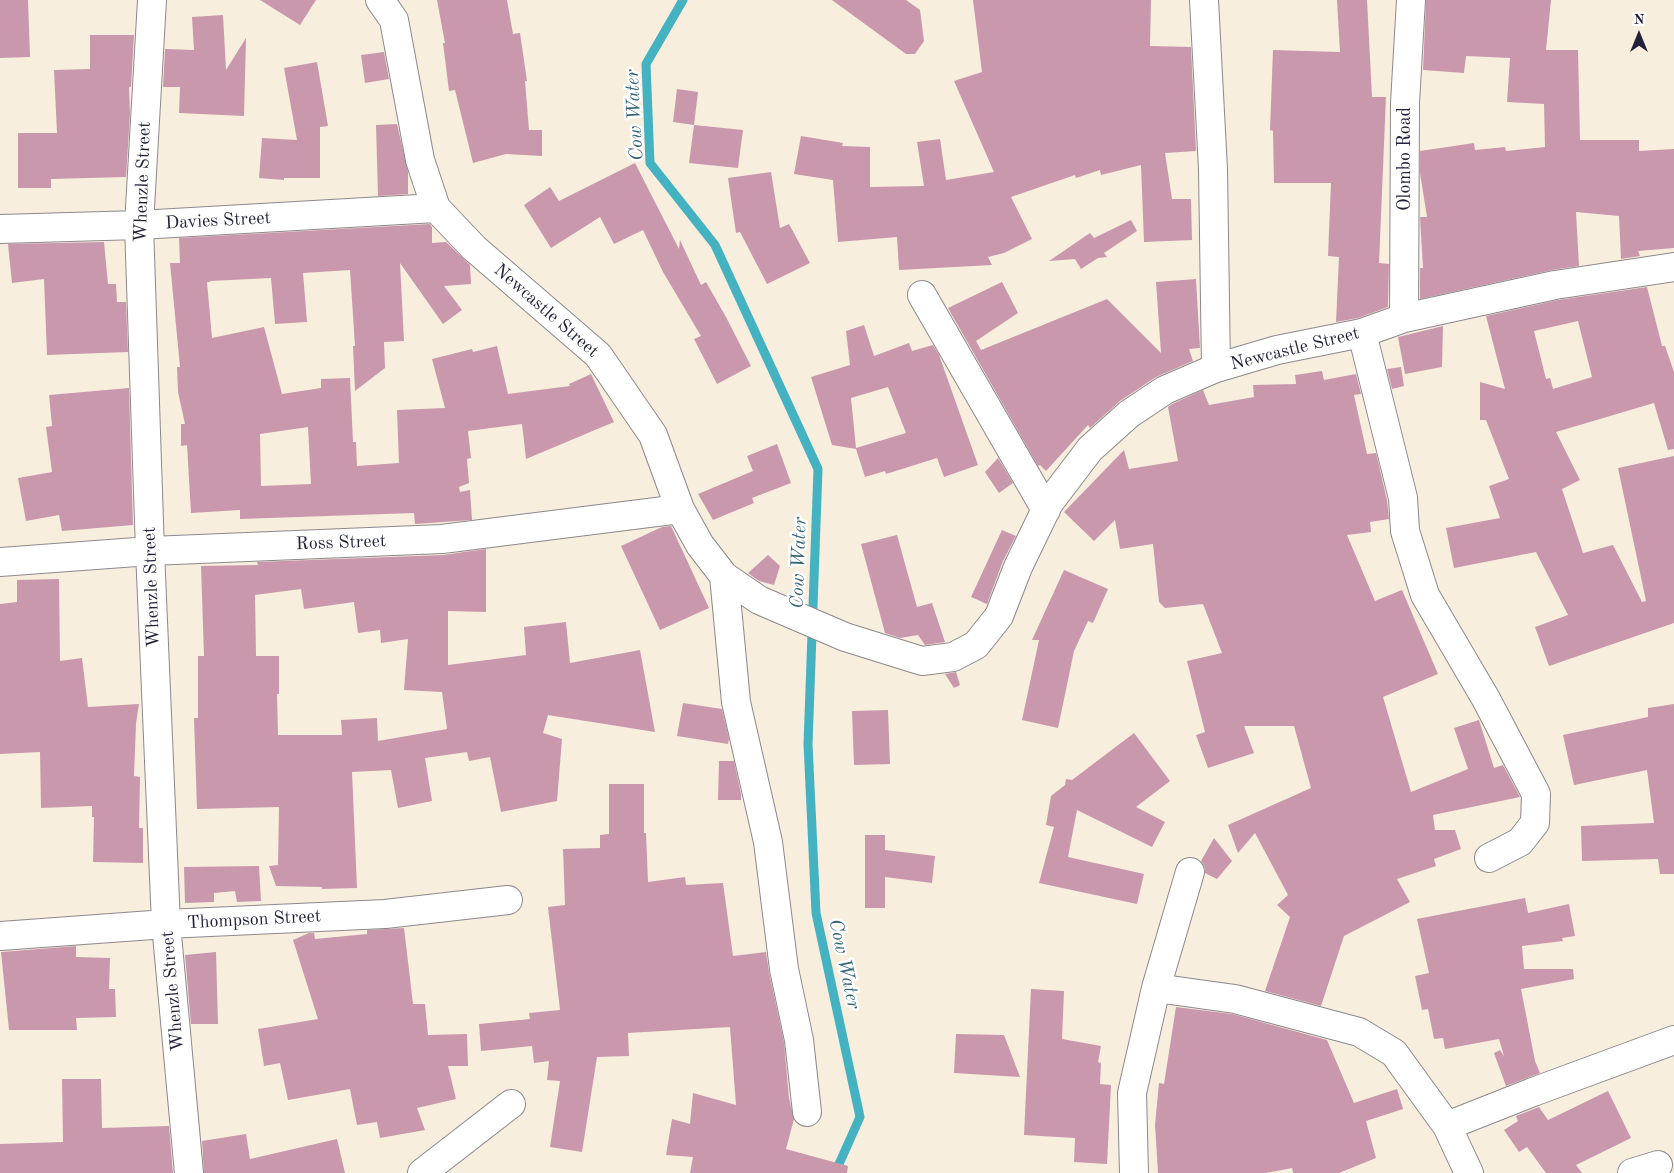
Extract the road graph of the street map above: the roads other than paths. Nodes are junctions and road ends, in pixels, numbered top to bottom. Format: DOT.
graph roads {
  1 [pos="152,0"];
  2 [pos="380,0"];
  3 [pos="1204,0"];
  4 [pos="1411,0"];
  5 [pos="436,208"];
  6 [pos="139,225"];
  7 [pos="0,230"];
  8 [pos="1674,267"];
  9 [pos="922,295"];
  10 [pos="1404,318"];
  11 [pos="1362,333"];
  12 [pos="1216,368"];
  13 [pos="680,509"];
  14 [pos="1046,510"];
  15 [pos="150,551"];
  16 [pos="0,562"];
  17 [pos="724,576"];
  18 [pos="1489,858"];
  19 [pos="1190,872"];
  20 [pos="508,900"];
  21 [pos="166,924"];
  22 [pos="0,936"];
  23 [pos="1156,988"];
  24 [pos="1674,1040"];
  25 [pos="511,1104"];
  26 [pos="807,1112"];
  27 [pos="1447,1126"];
  28 [pos="1658,1165"];
  29 [pos="189,1173"];
  30 [pos="422,1173"];
  31 [pos="1134,1173"];
  32 [pos="1468,1173"];
  33 [pos="1632,1173"];
  1 -- 6 [label="street, Whenzle Street"];
  2 -- 5 [label="street, Newcastle Street"];
  3 -- 12 [label="street"];
  4 -- 10 [label="street, Olombo Road"];
  5 -- 6 [label="street, Davies Street"];
  5 -- 13 [label="street, Newcastle Street"];
  6 -- 7 [label="street, Davies Street"];
  6 -- 15 [label="street, Whenzle Street"];
  8 -- 10 [label="street, Newcastle Street"];
  9 -- 14 [label="street"];
  10 -- 11 [label="street, Newcastle Street"];
  11 -- 12 [label="street, Newcastle Street"];
  11 -- 18 [label="street"];
  12 -- 14 [label="street, Newcastle Street"];
  13 -- 15 [label="street, Ross Street"];
  13 -- 17 [label="street, Newcastle Street"];
  14 -- 17 [label="street, Newcastle Street"];
  15 -- 16 [label="street, Ross Street"];
  15 -- 21 [label="street, Whenzle Street"];
  17 -- 26 [label="street"];
  19 -- 23 [label="street"];
  20 -- 21 [label="street, Thompson Street"];
  21 -- 22 [label="street, Thompson Street"];
  21 -- 29 [label="street, Whenzle Street"];
  23 -- 27 [label="street"];
  23 -- 31 [label="street"];
  24 -- 27 [label="street"];
  25 -- 30 [label="street"];
  27 -- 32 [label="street"];
  28 -- 33 [label="street"];
}
